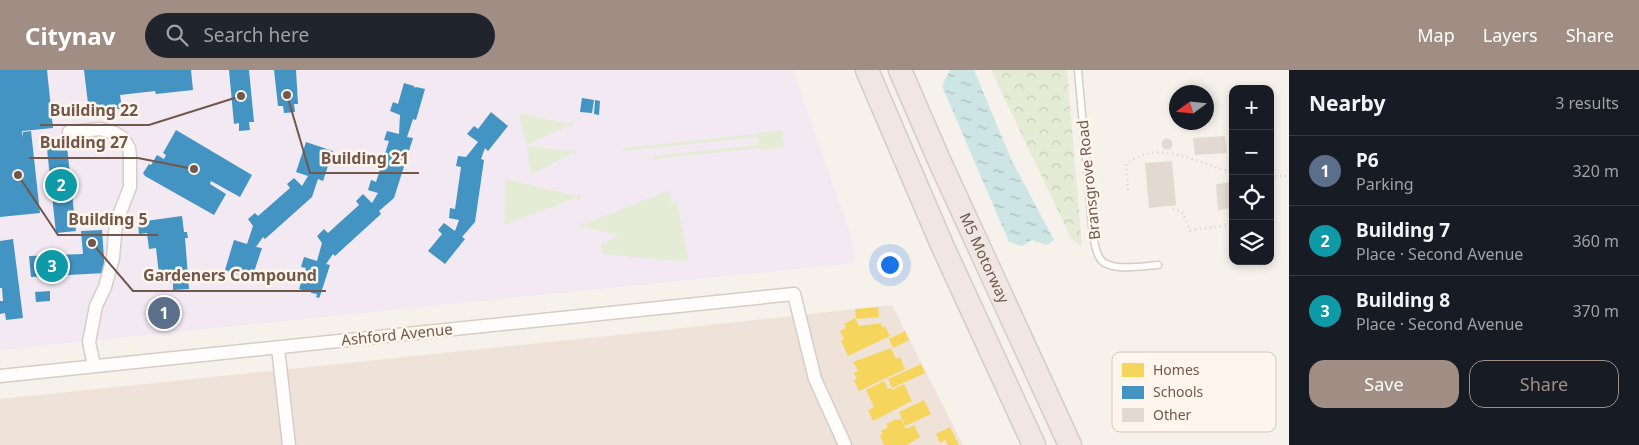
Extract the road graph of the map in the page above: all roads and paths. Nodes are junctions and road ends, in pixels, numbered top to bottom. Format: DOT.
graph roads {
  1 [pos="867,70"];
  2 [pos="900,70"];
  3 [pos="1078,70"];
  4 [pos="69,132"];
  5 [pos="1229,171"];
  6 [pos="1274,176"];
  7 [pos="1289,176"];
  8 [pos="1128,190"];
  9 [pos="1171,206"];
  10 [pos="1229,226"];
  11 [pos="942,245"];
  12 [pos="1158,265"];
  13 [pos="1020,339"];
  14 [pos="278,348"];
  15 [pos="94,366"];
  16 [pos="0,376"];
  17 [pos="289,445"];
  18 [pos="844,445"];
  19 [pos="1022,445"];
  20 [pos="1034,445"];
  21 [pos="1070,445"];
  22 [pos="1078,445"];
  1 -- 11 [label="highway"];
  2 -- 13 [label="highway, M5 Motorway"];
  3 -- 12 [label="lane, Bransgrove Road"];
  4 -- 15 [label="street"];
  5 -- 8 [label="path"];
  6 -- 7 [label="path"];
  9 -- 10 [label="path"];
  11 -- 19 [label="highway"];
  11 -- 20 [label="highway"];
  13 -- 21 [label="highway, M5 Motorway"];
  13 -- 22 [label="highway"];
  14 -- 15 [label="street, Ashford Avenue"];
  14 -- 17 [label="street"];
  14 -- 18 [label="street, Ashford Avenue"];
  15 -- 16 [label="street, Ashford Avenue"];
}
